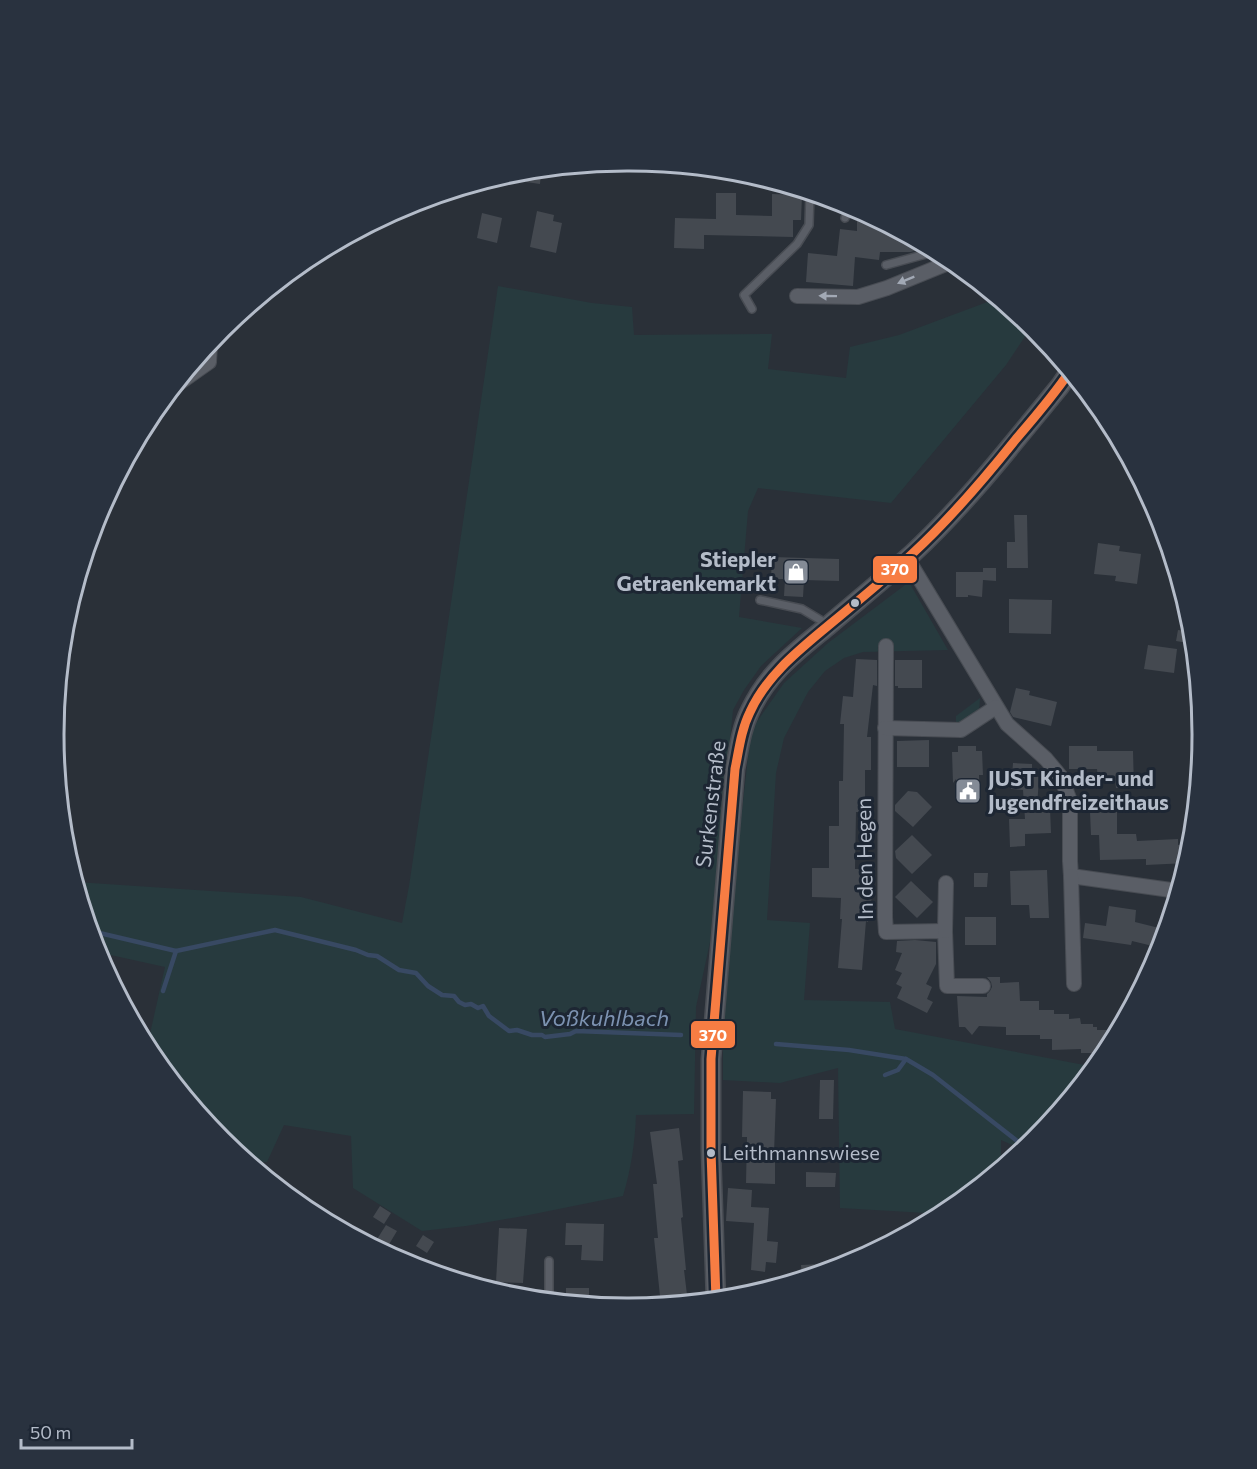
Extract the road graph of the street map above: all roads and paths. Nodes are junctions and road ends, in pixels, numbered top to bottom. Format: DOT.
graph roads {
  1 [pos="810,200"];
  2 [pos="846,214"];
  3 [pos="845,218"];
  4 [pos="930,259"];
  5 [pos="935,262"];
  6 [pos="886,265"];
  7 [pos="797,296"];
  8 [pos="752,309"];
  9 [pos="1065,378"];
  10 [pos="907,558"];
  11 [pos="760,600"];
  12 [pos="828,625"];
  13 [pos="886,646"];
  14 [pos="996,707"];
  15 [pos="885,728"];
  16 [pos="1071,876"];
  17 [pos="946,883"];
  18 [pos="1170,890"];
  19 [pos="945,931"];
  20 [pos="1074,984"];
  21 [pos="983,986"];
  22 [pos="549,1261"];
  23 [pos="716,1292"];
  24 [pos="549,1293"];
  1 -- 8 [label="lane"];
  2 -- 3 [label="lane"];
  4 -- 6 [label="lane"];
  5 -- 7 [label="street, one-way"];
  9 -- 10 [label="street, Surkenstraße"];
  10 -- 12 [label="street, Surkenstraße"];
  10 -- 14 [label="street"];
  11 -- 12 [label="lane"];
  12 -- 23 [label="street, Surkenstraße"];
  13 -- 15 [label="street, In den Hegen"];
  14 -- 15 [label="street"];
  14 -- 16 [label="street"];
  15 -- 19 [label="street, In den Hegen"];
  16 -- 18 [label="street"];
  16 -- 20 [label="street"];
  17 -- 19 [label="street"];
  19 -- 21 [label="street"];
  22 -- 24 [label="lane"];
}
